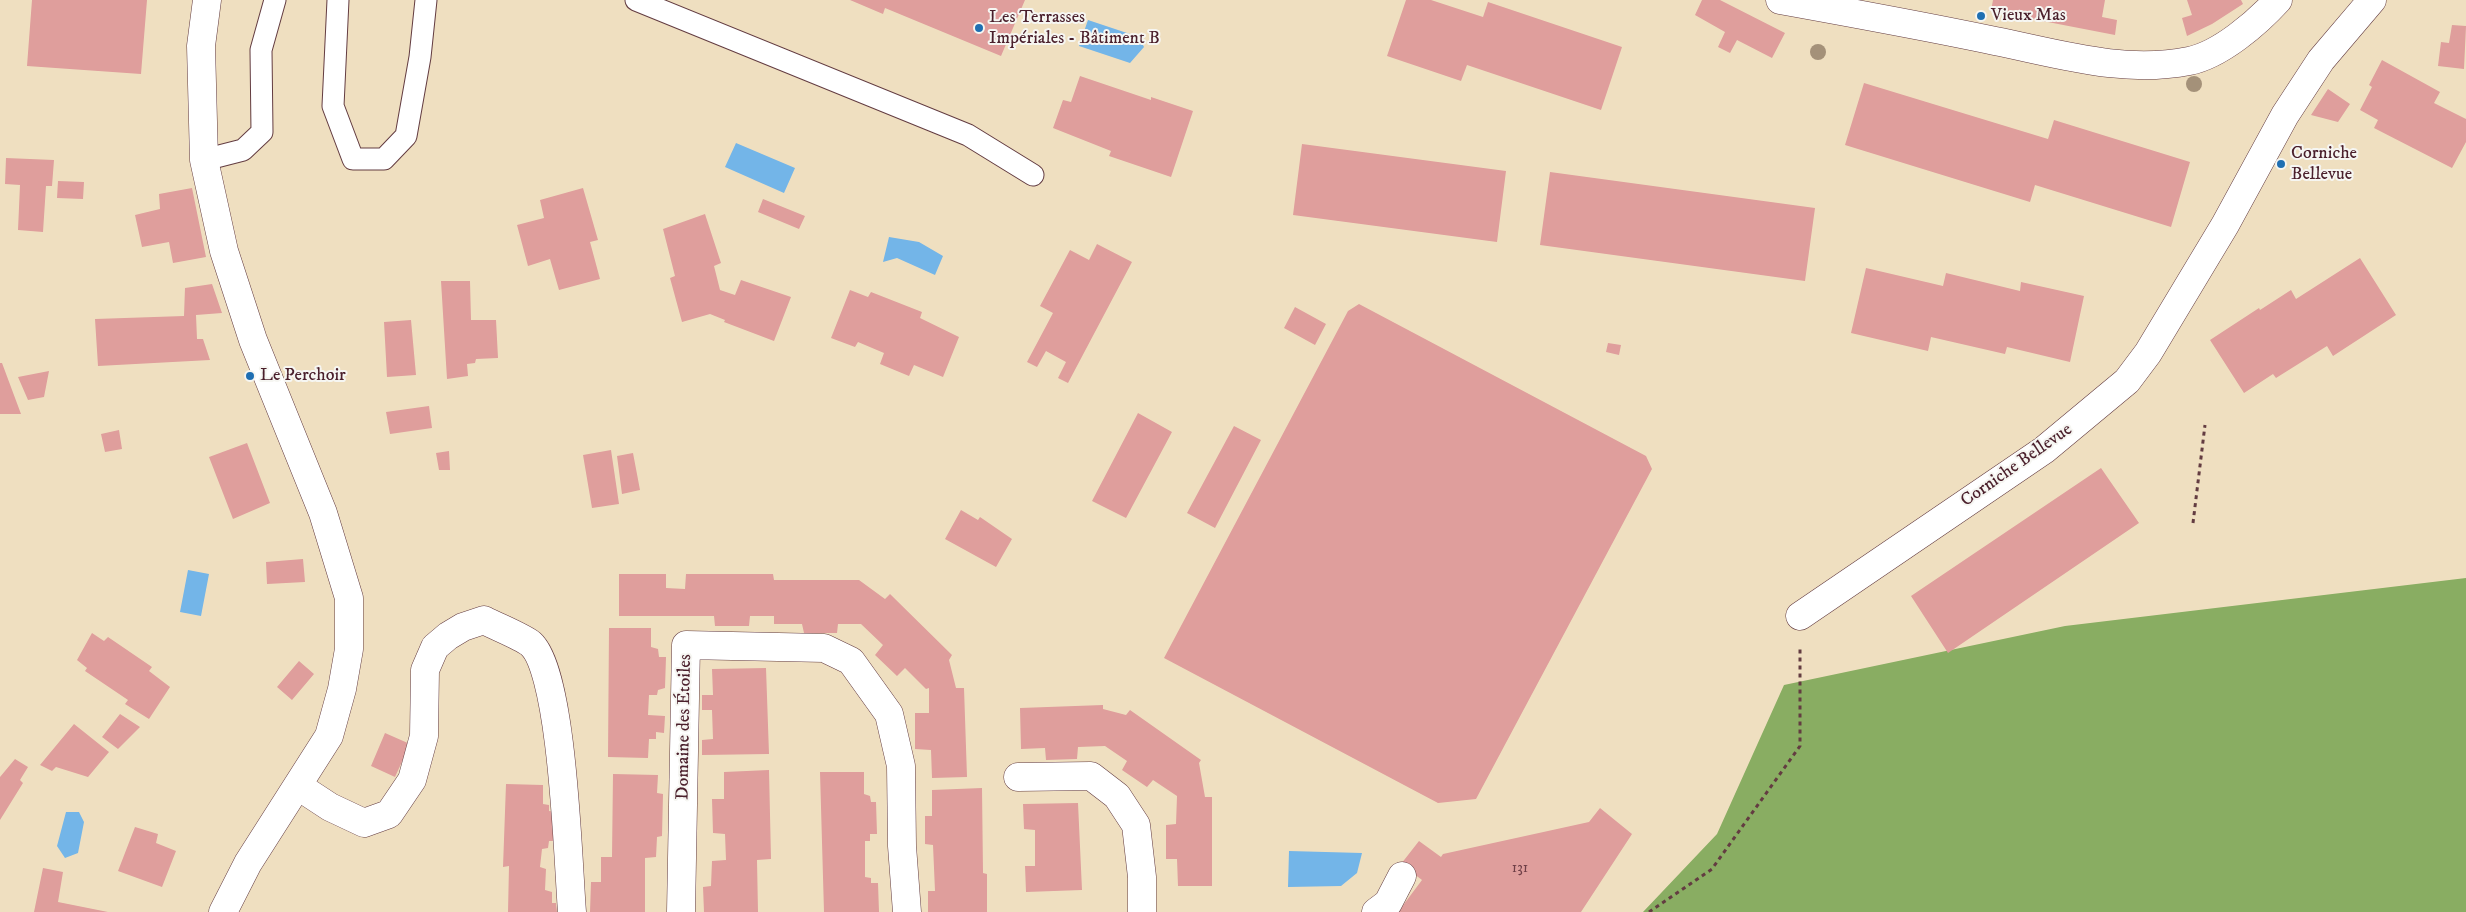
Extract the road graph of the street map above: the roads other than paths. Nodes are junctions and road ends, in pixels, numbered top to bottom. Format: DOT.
graph roads {
  1 [pos="207,0"];
  2 [pos="274,0"];
  3 [pos="338,0"];
  4 [pos="426,0"];
  5 [pos="636,0"];
  6 [pos="1780,0"];
  7 [pos="2278,0"];
  8 [pos="2372,0"];
  9 [pos="204,160"];
  10 [pos="1033,175"];
  11 [pos="1800,616"];
  12 [pos="1018,776"];
  13 [pos="298,786"];
  14 [pos="1402,876"];
  15 [pos="223,912"];
  16 [pos="572,912"];
  17 [pos="681,912"];
  18 [pos="907,912"];
  19 [pos="1143,912"];
  20 [pos="1376,912"];
  1 -- 9 [label="street"];
  2 -- 9 [label="lane"];
  3 -- 4 [label="lane"];
  5 -- 10 [label="lane"];
  6 -- 7 [label="street"];
  8 -- 11 [label="street, Corniche Bellevue"];
  9 -- 13 [label="street"];
  12 -- 19 [label="street"];
  13 -- 15 [label="street"];
  13 -- 16 [label="street"];
  14 -- 20 [label="street"];
  17 -- 18 [label="street, Domaine des Étoiles"];
}
